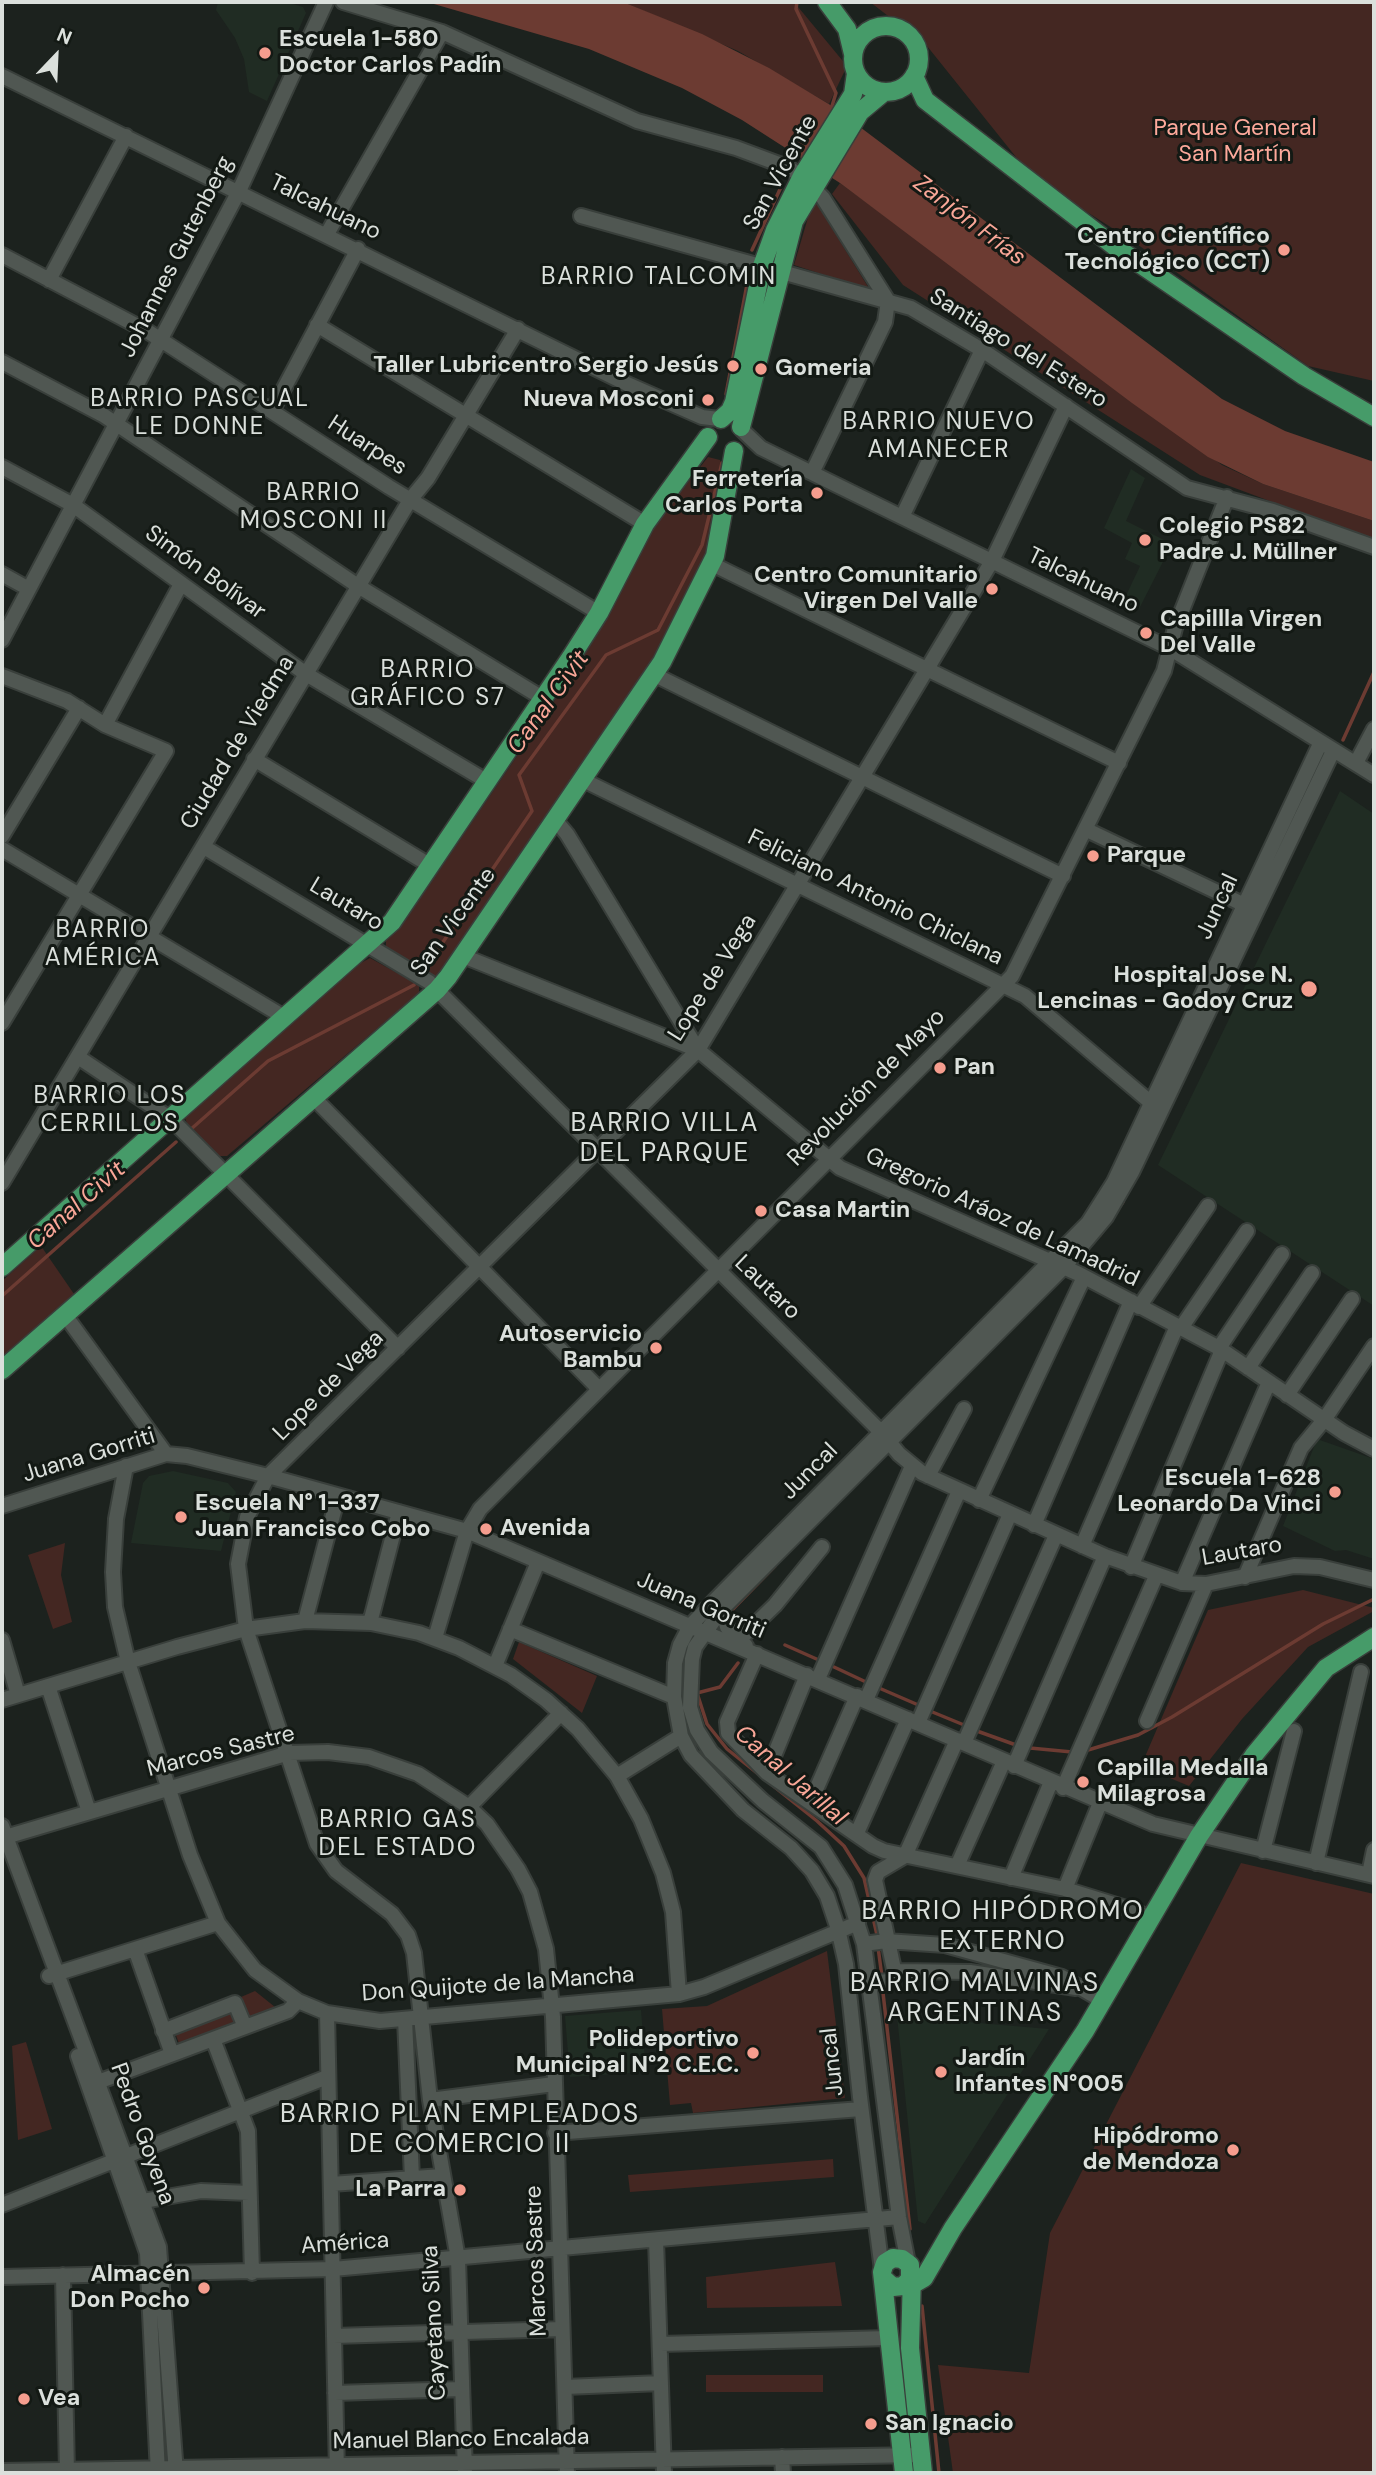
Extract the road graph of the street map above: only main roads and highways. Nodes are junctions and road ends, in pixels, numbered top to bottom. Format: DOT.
graph roads {
  1 [pos="829,2"];
  2 [pos="875,28"];
  3 [pos="853,54"];
  4 [pos="856,73"];
  5 [pos="914,76"];
  6 [pos="889,92"];
  7 [pos="848,118"];
  8 [pos="950,119"];
  9 [pos="771,268"];
  10 [pos="1339,397"];
  11 [pos="1374,410"];
  12 [pos="1374,417"];
  13 [pos="714,427"];
  14 [pos="741,428"];
  15 [pos="735,450"];
  16 [pos="2,1267"];
  17 [pos="2,1370"];
  18 [pos="1374,1637"];
  19 [pos="948,2235"];
  20 [pos="906,2270"];
  21 [pos="883,2274"];
  22 [pos="909,2461"];
  23 [pos="923,2473"];
  1 -- 2 [label="main road"];
  1 -- 3 [label="main road"];
  2 -- 3 [label="main road"];
  2 -- 5 [label="main road"];
  3 -- 4 [label="main road"];
  4 -- 6 [label="main road"];
  4 -- 7 [label="main road, San Vicente"];
  5 -- 6 [label="main road"];
  5 -- 8 [label="main road"];
  6 -- 7 [label="main road, San Vicente"];
  6 -- 8 [label="main road"];
  7 -- 9 [label="main road, San Vicente"];
  8 -- 10 [label="main road"];
  9 -- 13 [label="main road, San Vicente"];
  9 -- 14 [label="main road, San Vicente"];
  10 -- 11 [label="main road"];
  10 -- 12 [label="main road"];
  13 -- 14 [label="main road"];
  13 -- 15 [label="main road"];
  13 -- 16 [label="main road, San Vicente"];
  14 -- 15 [label="main road"];
  15 -- 17 [label="main road, San Vicente"];
  18 -- 19 [label="main road"];
  19 -- 20 [label="main road"];
  19 -- 20 [label="main road"];
  20 -- 21 [label="main road"];
  20 -- 21 [label="main road"];
  20 -- 22 [label="main road"];
  21 -- 22 [label="main road"];
  22 -- 23 [label="main road"];
}
